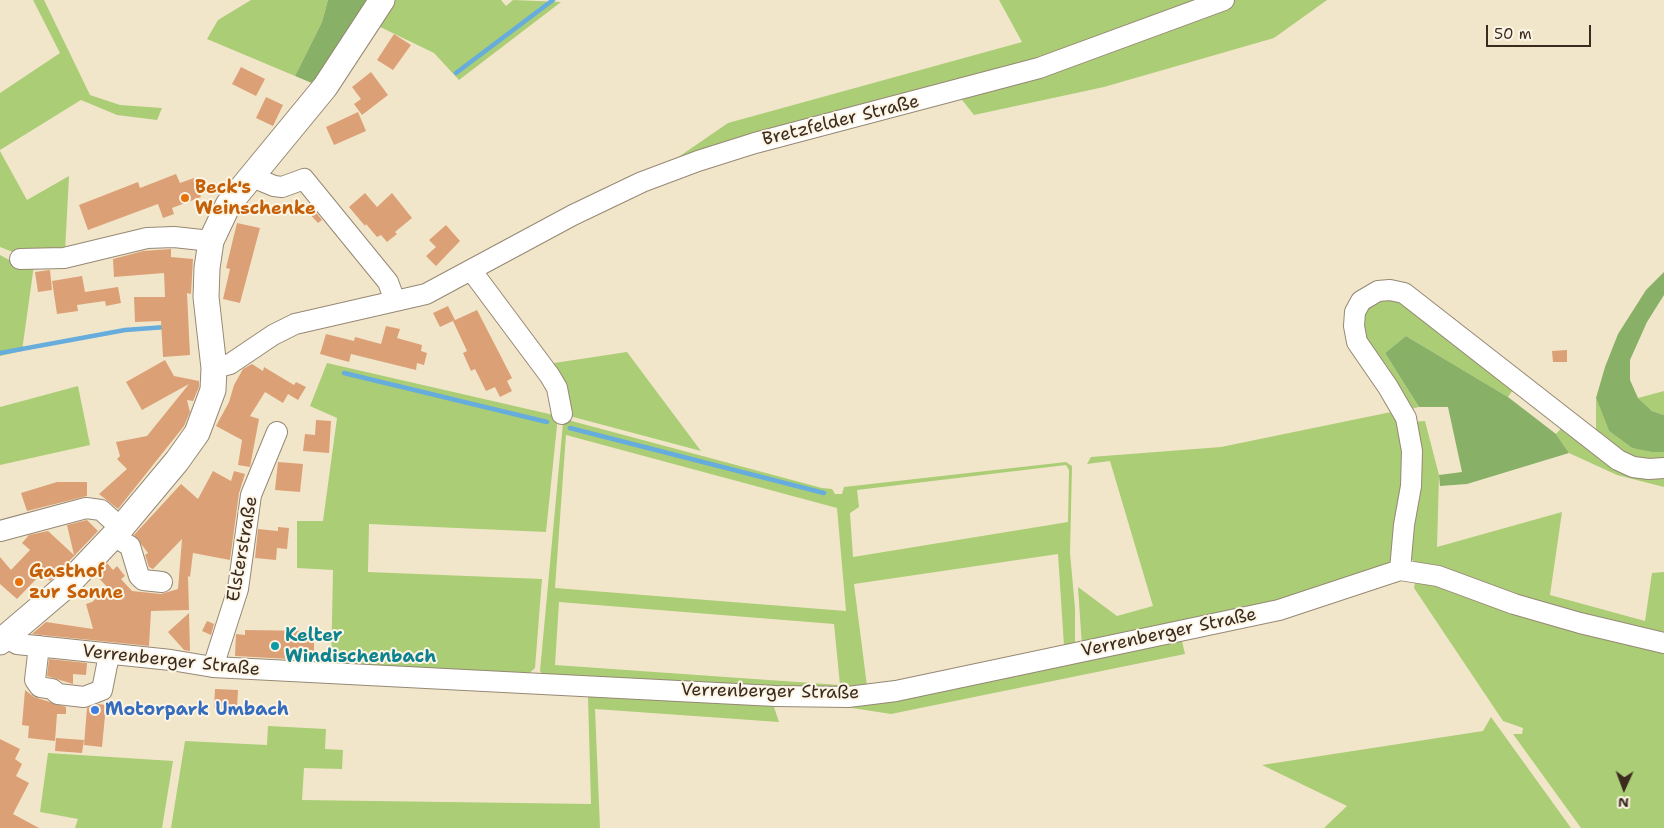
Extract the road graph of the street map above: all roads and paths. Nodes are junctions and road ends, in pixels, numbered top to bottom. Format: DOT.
graph roads {
  1 [pos="382,0"];
  2 [pos="1224,0"];
  3 [pos="250,176"];
  4 [pos="212,241"];
  5 [pos="20,259"];
  6 [pos="471,270"];
  7 [pos="394,301"];
  8 [pos="214,368"];
  9 [pos="562,414"];
  10 [pos="277,432"];
  11 [pos="1664,468"];
  12 [pos="0,531"];
  13 [pos="117,532"];
  14 [pos="1400,570"];
  15 [pos="162,582"];
  16 [pos="3,639"];
  17 [pos="1664,643"];
  18 [pos="39,646"];
  19 [pos="109,655"];
  20 [pos="214,667"];
  1 -- 3 [label="main road"];
  2 -- 6 [label="street, Bretzfelder Straße"];
  3 -- 4 [label="main road"];
  3 -- 7 [label="street"];
  4 -- 5 [label="street"];
  4 -- 8 [label="main road"];
  6 -- 7 [label="street, Bretzfelder Straße"];
  6 -- 9 [label="street"];
  7 -- 8 [label="street, Bretzfelder Straße"];
  8 -- 13 [label="main road"];
  10 -- 20 [label="street, Elsterstraße"];
  11 -- 14 [label="street"];
  12 -- 13 [label="street"];
  13 -- 15 [label="street"];
  13 -- 16 [label="main road"];
  14 -- 17 [label="street, Verrenberger Straße"];
  14 -- 20 [label="street, Verrenberger Straße"];
  16 -- 18 [label="street, Verrenberger Straße"];
  18 -- 19 [label="street, Verrenberger Straße"];
  18 -- 19 [label="street"];
  19 -- 20 [label="street, Verrenberger Straße"];
}
